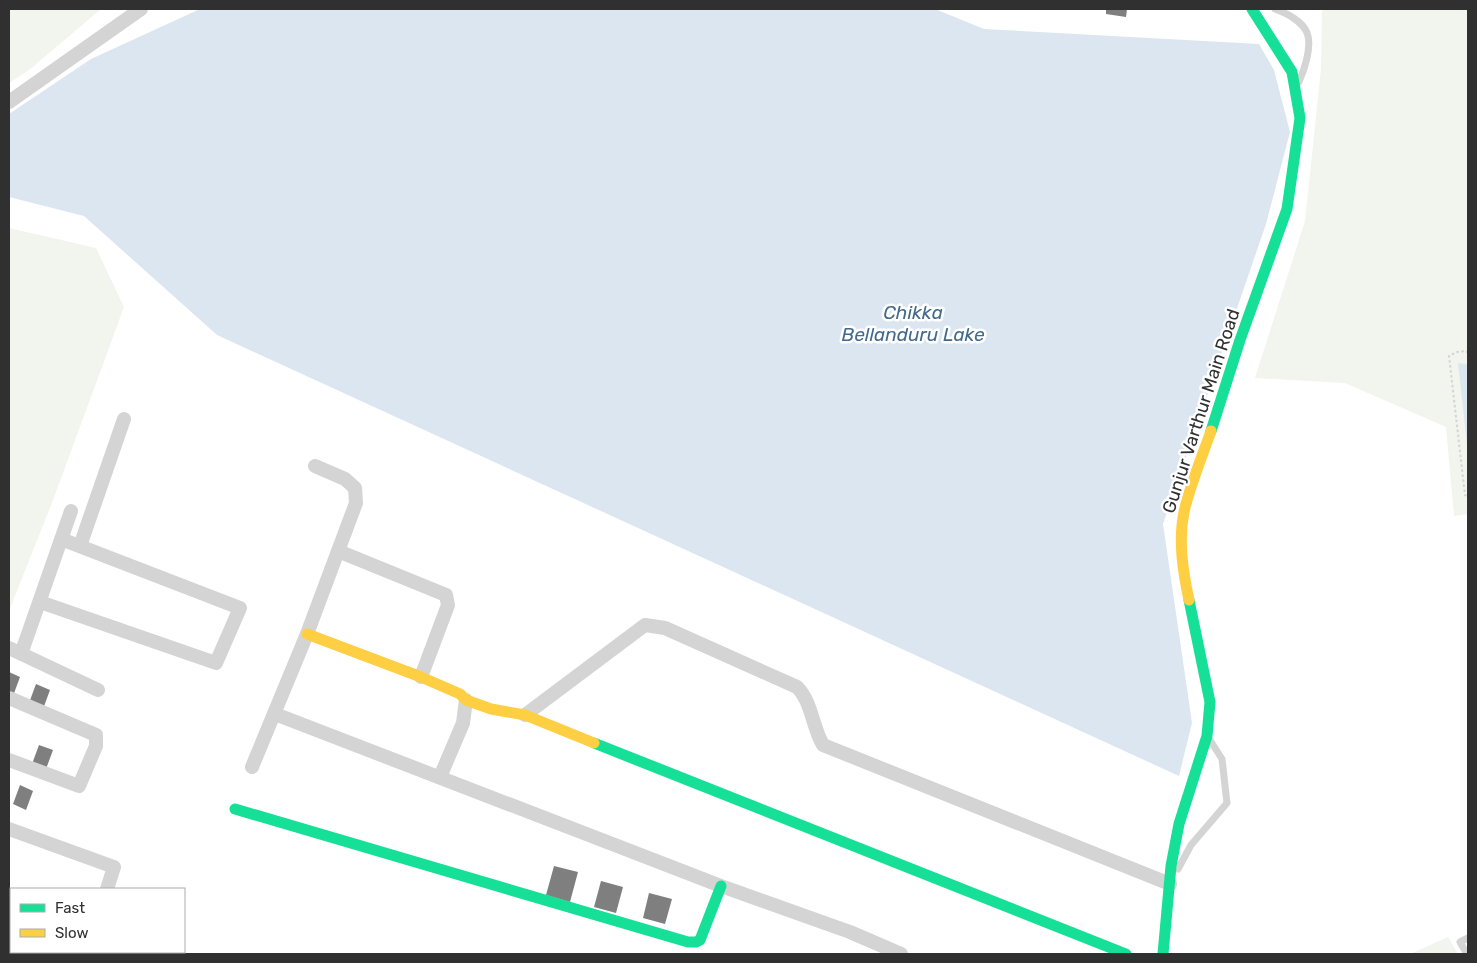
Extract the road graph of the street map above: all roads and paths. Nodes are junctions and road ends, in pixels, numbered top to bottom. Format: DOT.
graph roads {
  1 [pos="141,9"];
  2 [pos="1252,9"];
  3 [pos="1275,9"];
  4 [pos="1296,88"];
  5 [pos="9,102"];
  6 [pos="1468,353"];
  7 [pos="124,419"];
  8 [pos="316,466"];
  9 [pos="1468,497"];
  10 [pos="71,512"];
  11 [pos="61,539"];
  12 [pos="80,546"];
  13 [pos="338,551"];
  14 [pos="40,602"];
  15 [pos="307,634"];
  16 [pos="15,651"];
  17 [pos="422,677"];
  18 [pos="98,690"];
  19 [pos="9,698"];
  20 [pos="466,700"];
  21 [pos="275,714"];
  22 [pos="525,715"];
  23 [pos="1207,736"];
  24 [pos="9,760"];
  25 [pos="252,767"];
  26 [pos="440,777"];
  27 [pos="236,809"];
  28 [pos="9,829"];
  29 [pos="1170,884"];
  30 [pos="721,886"];
  31 [pos="107,888"];
  32 [pos="1468,938"];
  33 [pos="901,954"];
  34 [pos="1126,954"];
  35 [pos="1163,954"];
  36 [pos="1467,954"];
  1 -- 5 [label="street"];
  2 -- 4 [label="street, Gunjur Varthur Main Road"];
  3 -- 4 [label="lane"];
  4 -- 23 [label="street, Gunjur Varthur Main Road"];
  6 -- 9 [label="path"];
  7 -- 12 [label="street"];
  8 -- 13 [label="street"];
  10 -- 11 [label="street"];
  11 -- 12 [label="street"];
  11 -- 14 [label="street"];
  12 -- 14 [label="street"];
  13 -- 15 [label="street"];
  13 -- 17 [label="street"];
  14 -- 16 [label="street"];
  15 -- 17 [label="street"];
  15 -- 21 [label="street"];
  16 -- 18 [label="street"];
  17 -- 20 [label="street"];
  19 -- 24 [label="street"];
  20 -- 22 [label="street"];
  20 -- 26 [label="street"];
  21 -- 25 [label="street"];
  21 -- 26 [label="street"];
  22 -- 29 [label="street"];
  22 -- 34 [label="street"];
  23 -- 29 [label="street, Gunjur Varthur Main Road"];
  23 -- 29 [label="lane"];
  26 -- 30 [label="street"];
  27 -- 30 [label="street"];
  28 -- 31 [label="street"];
  29 -- 35 [label="street, Gunjur Varthur Main Road"];
  30 -- 33 [label="street"];
  32 -- 36 [label="lane"];
}
